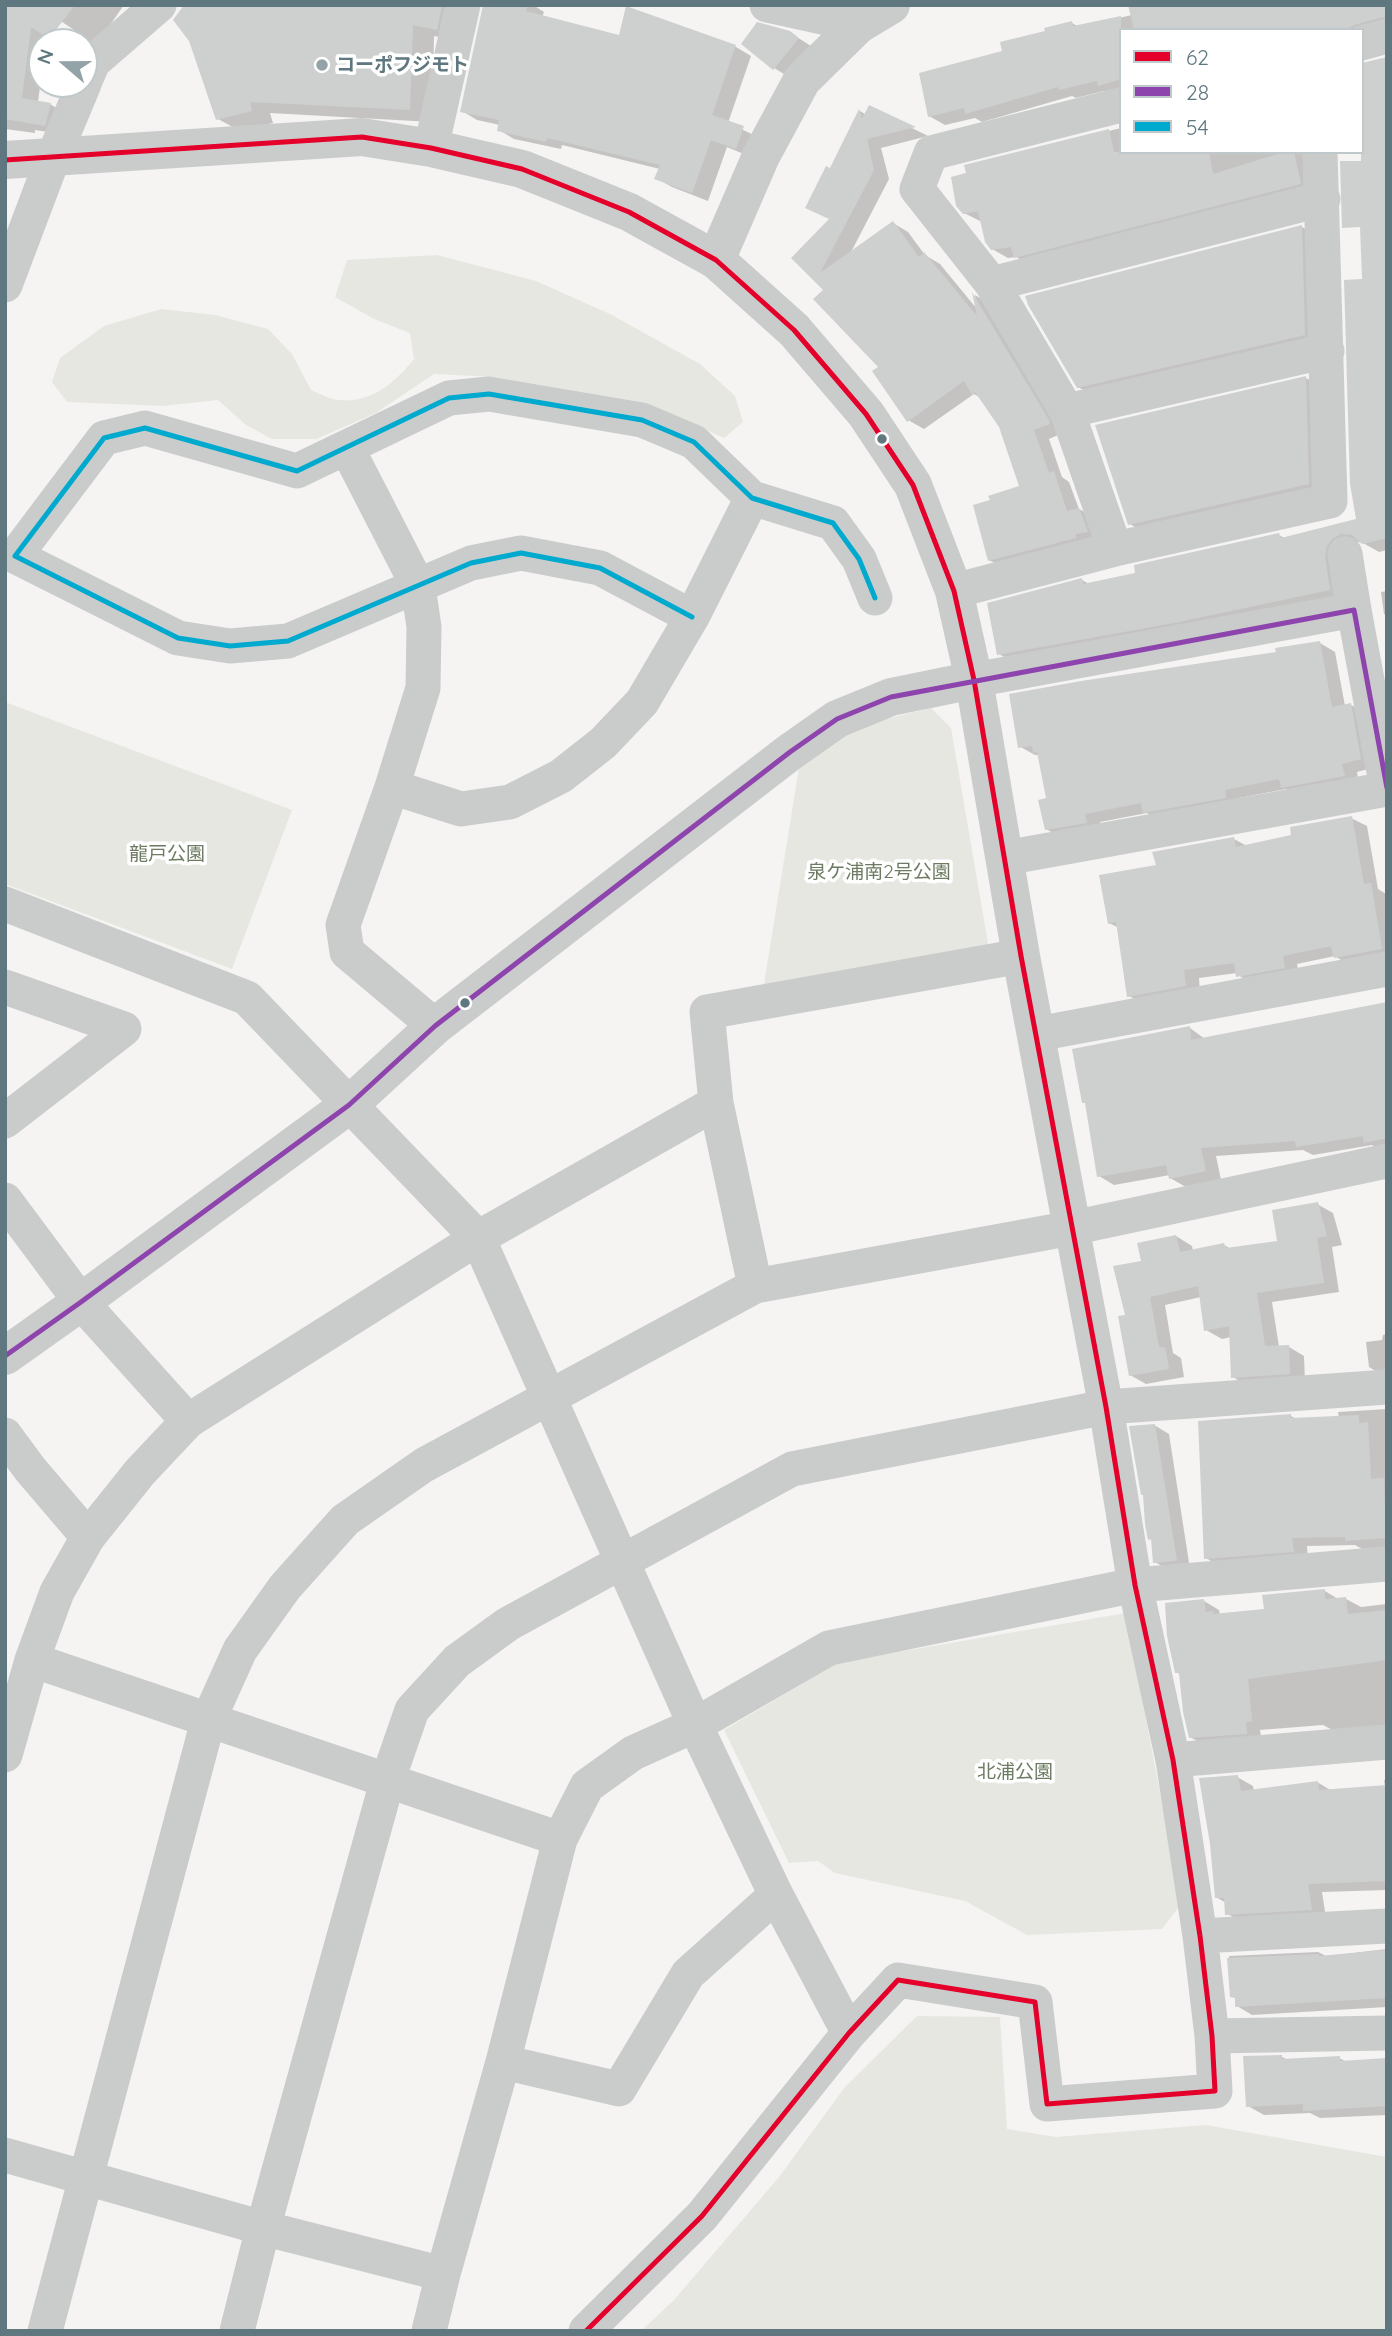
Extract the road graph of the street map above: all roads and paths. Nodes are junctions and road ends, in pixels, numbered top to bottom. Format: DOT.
graph roads {
  1 [pos="159,5"];
  2 [pos="463,5"];
  3 [pos="767,5"];
  4 [pos="891,5"];
  5 [pos="858,25"];
  6 [pos="1387,36"];
  7 [pos="1364,42"];
  8 [pos="98,58"];
  9 [pos="78,98"];
  10 [pos="1119,106"];
  11 [pos="431,148"];
  12 [pos="1320,154"];
  13 [pos="53,158"];
  14 [pos="5,160"];
  15 [pos="1323,199"];
  16 [pos="716,260"];
  17 [pos="992,284"];
  18 [pos="5,285"];
  19 [pos="1327,351"];
  20 [pos="1067,411"];
  21 [pos="347,448"];
  22 [pos="752,498"];
  23 [pos="1115,549"];
  24 [pos="1345,554"];
  25 [pos="418,586"];
  26 [pos="954,591"];
  27 [pos="875,598"];
  28 [pos="1354,610"];
  29 [pos="692,617"];
  30 [pos="974,680"];
  31 [pos="392,787"];
  32 [pos="1387,788"];
  33 [pos="1005,858"];
  34 [pos="5,904"];
  35 [pos="1021,956"];
  36 [pos="1387,970"];
  37 [pos="5,987"];
  38 [pos="435,1026"];
  39 [pos="1037,1034"];
  40 [pos="716,1103"];
  41 [pos="349,1105"];
  42 [pos="5,1121"];
  43 [pos="1387,1161"];
  44 [pos="5,1200"];
  45 [pos="1072,1228"];
  46 [pos="478,1238"];
  47 [pos="755,1286"];
  48 [pos="81,1303"];
  49 [pos="5,1356"];
  50 [pos="1387,1387"];
  51 [pos="549,1398"];
  52 [pos="1106,1407"];
  53 [pos="188,1421"];
  54 [pos="5,1435"];
  55 [pos="18,1479"];
  56 [pos="88,1537"];
  57 [pos="624,1562"];
  58 [pos="1387,1564"];
  59 [pos="1135,1585"];
  60 [pos="32,1660"];
  61 [pos="208,1721"];
  62 [pos="695,1726"];
  63 [pos="1387,1742"];
  64 [pos="5,1755"];
  65 [pos="1172,1760"];
  66 [pos="387,1782"];
  67 [pos="560,1839"];
  68 [pos="776,1895"];
  69 [pos="1387,1926"];
  70 [pos="1200,1936"];
  71 [pos="849,2033"];
  72 [pos="1387,2033"];
  73 [pos="1212,2035"];
  74 [pos="503,2062"];
  75 [pos="5,2155"];
  76 [pos="88,2177"];
  77 [pos="263,2228"];
  78 [pos="443,2274"];
  79 [pos="45,2331"];
  80 [pos="237,2331"];
  81 [pos="429,2331"];
  82 [pos="586,2331"];
  1 -- 8 [label="street"];
  2 -- 11 [label="street"];
  3 -- 5 [label="street"];
  4 -- 5 [label="street"];
  5 -- 16 [label="street"];
  6 -- 7 [label="street"];
  9 -- 13 [label="street"];
  10 -- 17 [label="street"];
  11 -- 13 [label="street"];
  11 -- 16 [label="street"];
  12 -- 15 [label="street"];
  13 -- 14 [label="street"];
  13 -- 18 [label="street"];
  15 -- 17 [label="street"];
  15 -- 19 [label="street"];
  16 -- 26 [label="street"];
  17 -- 20 [label="street"];
  19 -- 20 [label="street"];
  19 -- 23 [label="street"];
  20 -- 23 [label="street"];
  21 -- 22 [label="street"];
  21 -- 25 [label="street"];
  21 -- 25 [label="street"];
  22 -- 27 [label="street"];
  22 -- 29 [label="street"];
  23 -- 26 [label="street"];
  24 -- 28 [label="street"];
  25 -- 29 [label="street"];
  25 -- 31 [label="street"];
  26 -- 30 [label="street"];
  28 -- 30 [label="street"];
  28 -- 32 [label="street"];
  29 -- 31 [label="street"];
  30 -- 33 [label="street"];
  30 -- 38 [label="street"];
  31 -- 38 [label="street"];
  32 -- 33 [label="street"];
  33 -- 35 [label="street"];
  34 -- 41 [label="street"];
  35 -- 39 [label="street"];
  35 -- 40 [label="street"];
  36 -- 39 [label="street"];
  37 -- 42 [label="street"];
  38 -- 41 [label="street"];
  39 -- 45 [label="street"];
  40 -- 46 [label="street"];
  40 -- 47 [label="street"];
  41 -- 46 [label="street"];
  41 -- 48 [label="street"];
  43 -- 45 [label="street"];
  44 -- 48 [label="street"];
  45 -- 47 [label="street"];
  45 -- 52 [label="street"];
  46 -- 51 [label="street"];
  46 -- 53 [label="street"];
  47 -- 51 [label="street"];
  48 -- 49 [label="street"];
  48 -- 53 [label="street"];
  50 -- 52 [label="street"];
  51 -- 57 [label="street"];
  51 -- 61 [label="street"];
  52 -- 57 [label="street"];
  52 -- 59 [label="street"];
  53 -- 56 [label="street"];
  54 -- 55 [label="street"];
  55 -- 56 [label="street"];
  56 -- 60 [label="street"];
  57 -- 62 [label="street"];
  57 -- 66 [label="street"];
  58 -- 59 [label="street"];
  59 -- 62 [label="street"];
  59 -- 65 [label="street"];
  60 -- 61 [label="street"];
  60 -- 64 [label="street"];
  61 -- 66 [label="street"];
  61 -- 76 [label="street"];
  62 -- 67 [label="street"];
  62 -- 68 [label="street"];
  63 -- 65 [label="street"];
  65 -- 70 [label="street"];
  66 -- 67 [label="street"];
  66 -- 77 [label="street"];
  67 -- 74 [label="street"];
  68 -- 71 [label="street"];
  68 -- 74 [label="street"];
  69 -- 70 [label="street"];
  70 -- 73 [label="street"];
  71 -- 73 [label="street"];
  71 -- 82 [label="street"];
  72 -- 73 [label="street"];
  74 -- 78 [label="street"];
  75 -- 76 [label="street"];
  76 -- 77 [label="street"];
  76 -- 79 [label="street"];
  77 -- 78 [label="street"];
  77 -- 80 [label="street"];
  78 -- 81 [label="street"];
}
